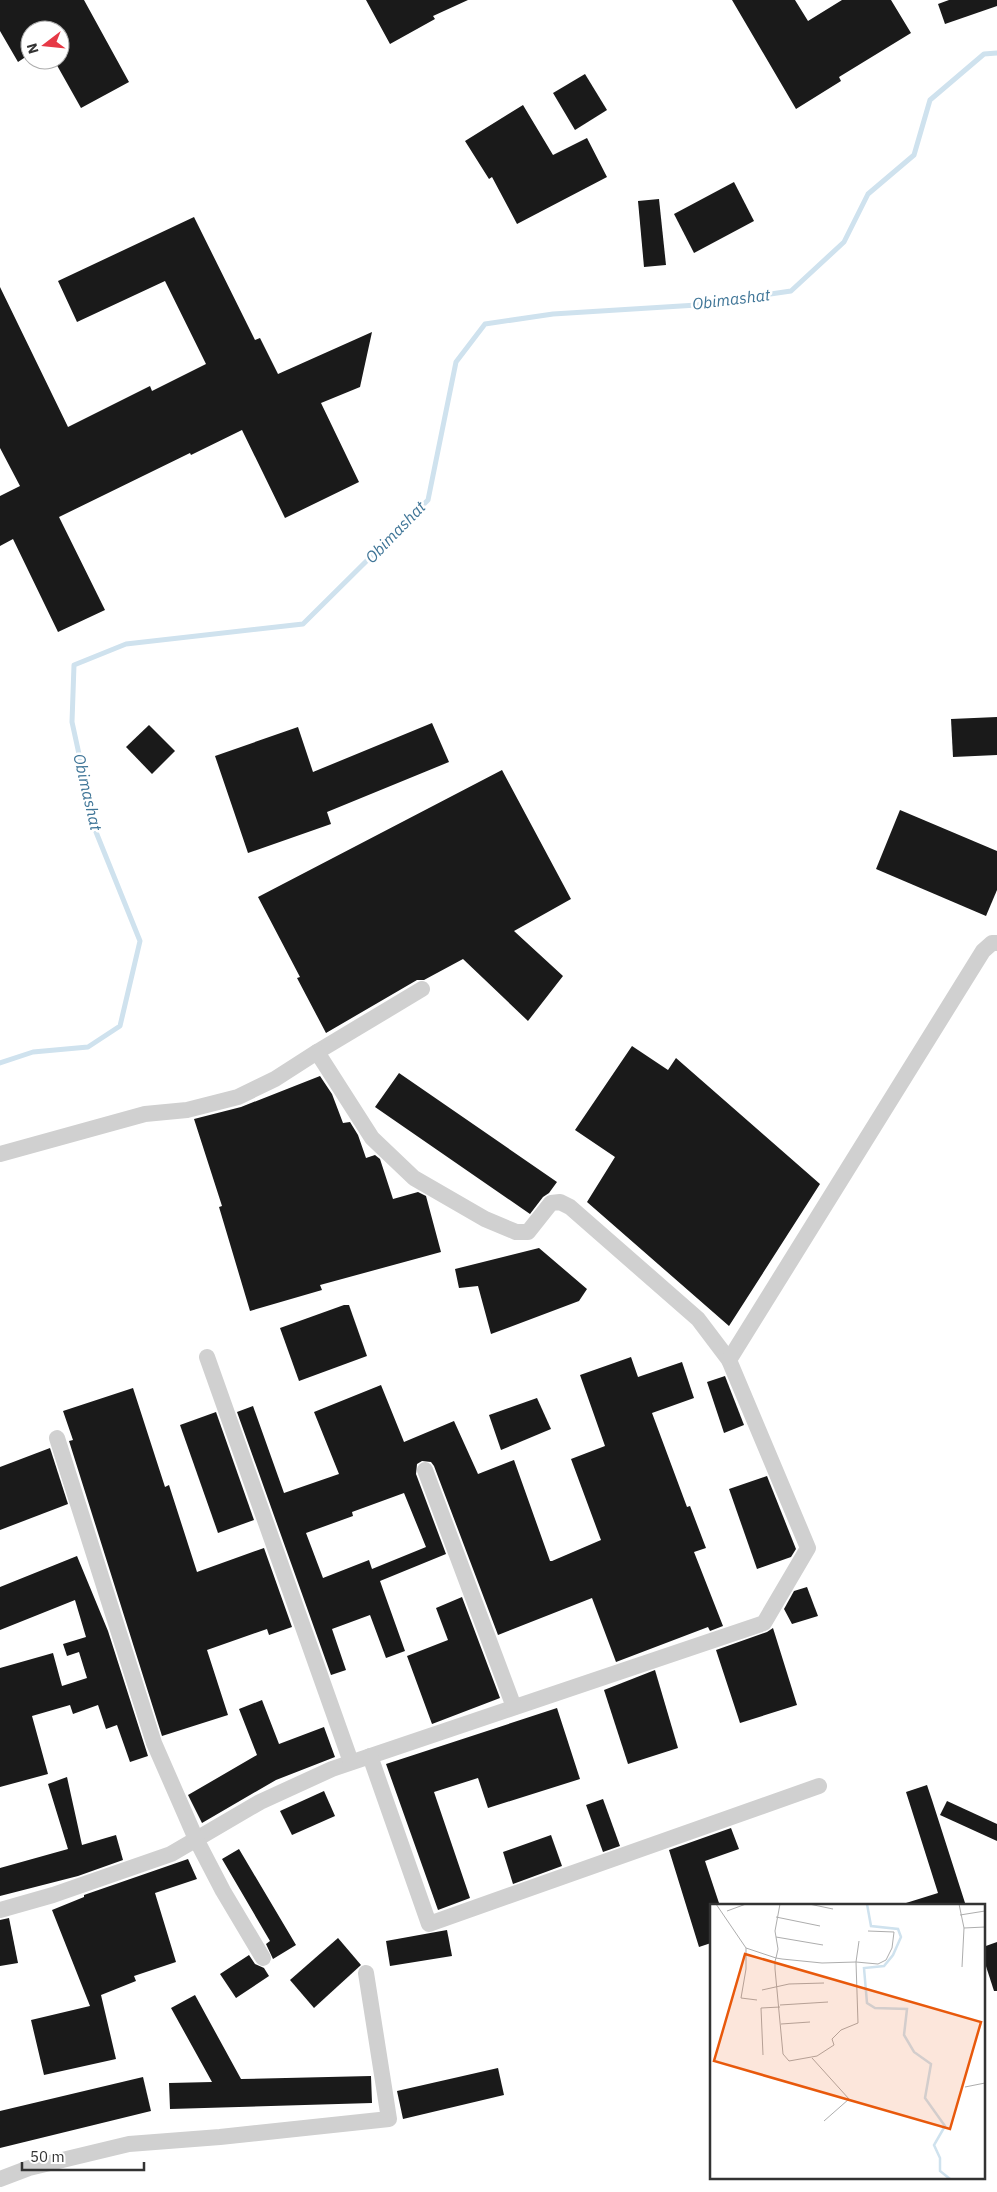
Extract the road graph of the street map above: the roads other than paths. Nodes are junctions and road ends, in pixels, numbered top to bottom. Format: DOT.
graph roads {
  1 [pos="997,943"];
  2 [pos="422,989"];
  3 [pos="317,1052"];
  4 [pos="0,1154"];
  5 [pos="206,1357"];
  6 [pos="729,1360"];
  7 [pos="57,1438"];
  8 [pos="425,1470"];
  9 [pos="514,1707"];
  10 [pos="370,1756"];
  11 [pos="350,1762"];
  12 [pos="818,1786"];
  13 [pos="196,1839"];
  14 [pos="0,1910"];
  15 [pos="263,1958"];
  16 [pos="366,1973"];
  17 [pos="0,2179"];
  1 -- 6 [label="street"];
  2 -- 3 [label="street"];
  3 -- 4 [label="street"];
  3 -- 6 [label="street"];
  5 -- 11 [label="street"];
  6 -- 9 [label="street"];
  7 -- 13 [label="street"];
  8 -- 9 [label="street"];
  9 -- 10 [label="street"];
  10 -- 11 [label="street"];
  10 -- 12 [label="street"];
  11 -- 13 [label="street"];
  13 -- 14 [label="street"];
  13 -- 15 [label="street"];
  16 -- 17 [label="street"];
}
